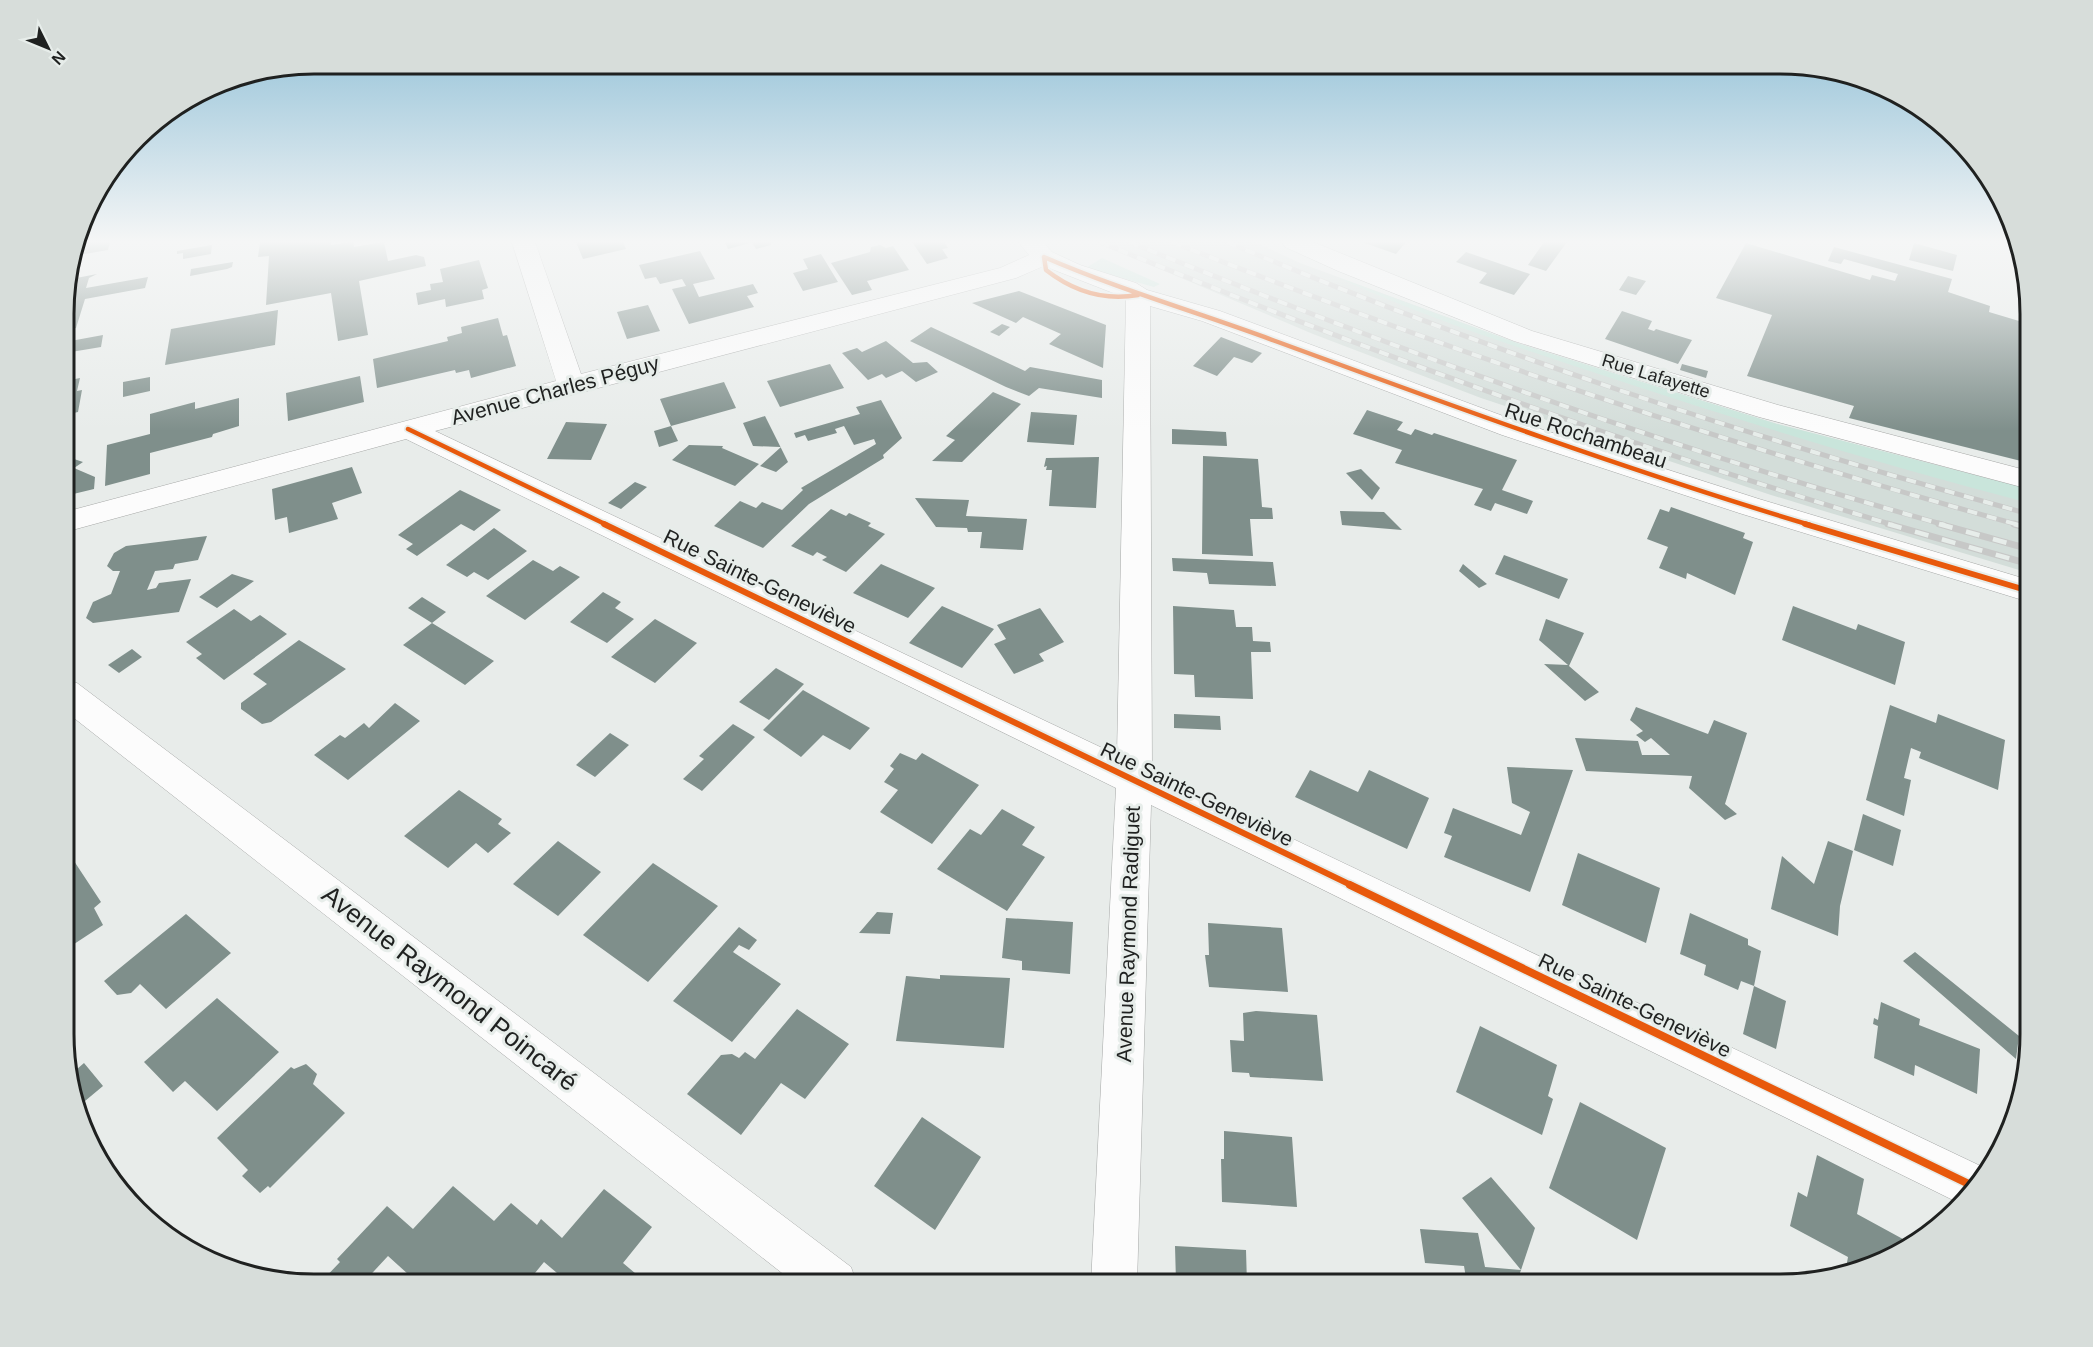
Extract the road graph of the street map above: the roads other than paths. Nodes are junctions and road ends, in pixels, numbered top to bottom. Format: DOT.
graph roads {
  1 [pos="544,305"];
  2 [pos="884,305"];
  3 [pos="1138,305"];
  4 [pos="1172,305"];
  5 [pos="1444,305"];
  6 [pos="571,385"];
  7 [pos="408,429"];
  8 [pos="2020,477"];
  9 [pos="74,520"];
  10 [pos="2020,588"];
  11 [pos="74,699"];
  12 [pos="1134,781"];
  13 [pos="1967,1183"];
  14 [pos="821,1274"];
  15 [pos="1114,1274"];
  1 -- 6 [label="street"];
  2 -- 6 [label="street, Avenue Charles Péguy"];
  3 -- 12 [label="street, Avenue Raymond Radiguet"];
  4 -- 10 [label="street, Rue Rochambeau"];
  5 -- 8 [label="street, Rue Lafayette"];
  6 -- 7 [label="street, Avenue Charles Péguy"];
  7 -- 9 [label="street, Avenue Charles Péguy"];
  7 -- 12 [label="street, Rue Sainte-Geneviève"];
  11 -- 14 [label="street, Avenue Raymond Poincaré"];
  12 -- 13 [label="street, Rue Sainte-Geneviève"];
  12 -- 15 [label="street, Avenue Raymond Radiguet"];
}
